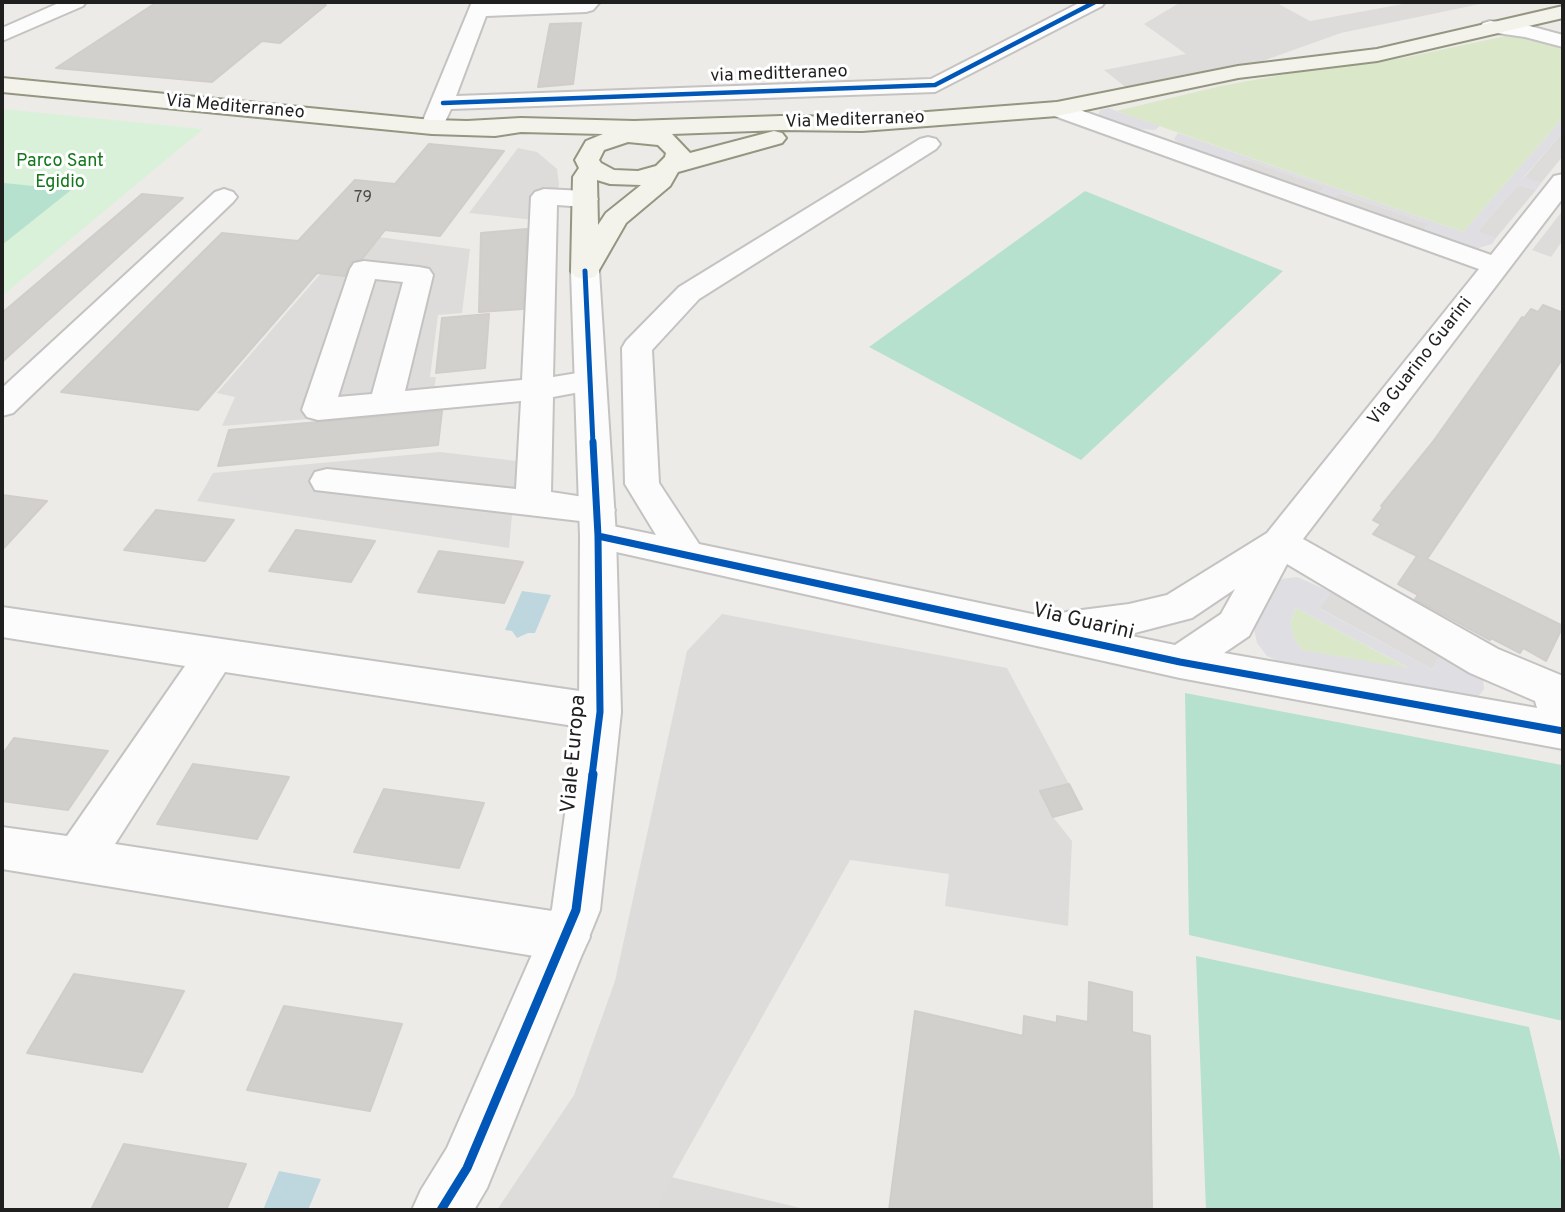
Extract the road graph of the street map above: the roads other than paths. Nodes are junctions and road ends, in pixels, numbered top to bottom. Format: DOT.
graph roads {
  1 [pos="76,2"];
  2 [pos="590,2"];
  3 [pos="1057,2"];
  4 [pos="480,6"];
  5 [pos="1088,6"];
  6 [pos="1560,19"];
  7 [pos="1490,27"];
  8 [pos="2,35"];
  9 [pos="1353,40"];
  10 [pos="1563,41"];
  11 [pos="1325,42"];
  12 [pos="1396,50"];
  13 [pos="1238,72"];
  14 [pos="2,85"];
  15 [pos="443,103"];
  16 [pos="1057,109"];
  17 [pos="862,124"];
  18 [pos="432,127"];
  19 [pos="468,128"];
  20 [pos="652,136"];
  21 [pos="616,137"];
  22 [pos="928,144"];
  23 [pos="589,164"];
  24 [pos="668,169"];
  25 [pos="1563,181"];
  26 [pos="224,197"];
  27 [pos="585,199"];
  28 [pos="1496,266"];
  29 [pos="585,271"];
  30 [pos="590,381"];
  31 [pos="537,389"];
  32 [pos="386,403"];
  33 [pos="2,406"];
  34 [pos="327,481"];
  35 [pos="533,503"];
  36 [pos="598,523"];
  37 [pos="1280,543"];
  38 [pos="687,555"];
  39 [pos="1178,607"];
  40 [pos="2,622"];
  41 [pos="1235,625"];
  42 [pos="1040,631"];
  43 [pos="215,654"];
  44 [pos="1180,662"];
  45 [pos="1269,678"];
  46 [pos="600,712"];
  47 [pos="1563,729"];
  48 [pos="2,848"];
  49 [pos="78,860"];
  50 [pos="565,937"];
  51 [pos="441,1210"];
  1 -- 8 [label="street"];
  2 -- 4 [label="street"];
  3 -- 5 [label="street"];
  4 -- 15 [label="street"];
  5 -- 15 [label="street, via meditteraneo"];
  6 -- 7 [label="main road"];
  7 -- 10 [label="street"];
  7 -- 12 [label="main road"];
  9 -- 12 [label="main road"];
  11 -- 13 [label="main road"];
  12 -- 13 [label="main road"];
  13 -- 16 [label="main road, Via Mediterraneo"];
  14 -- 18 [label="main road, Via Mediterraneo"];
  15 -- 18 [label="street"];
  16 -- 17 [label="main road, Via Mediterraneo"];
  16 -- 28 [label="street"];
  17 -- 19 [label="main road, Via Mediterraneo"];
  17 -- 20 [label="main road, Via Mediterraneo"];
  17 -- 24 [label="main road, Via Mediterraneo"];
  18 -- 19 [label="main road, Via Mediterraneo"];
  19 -- 21 [label="main road, Via Mediterraneo"];
  19 -- 23 [label="main road, Via Mediterraneo"];
  20 -- 21 [label="main road, Via Mediterraneo"];
  20 -- 24 [label="main road"];
  21 -- 23 [label="main road"];
  22 -- 38 [label="street"];
  23 -- 24 [label="main road, Via Mediterraneo"];
  23 -- 27 [label="main road"];
  24 -- 29 [label="main road"];
  25 -- 28 [label="street, Via Guarino Guarini"];
  26 -- 33 [label="street"];
  27 -- 29 [label="main road"];
  27 -- 31 [label="street"];
  28 -- 37 [label="street, Via Guarino Guarini"];
  29 -- 30 [label="street, Viale Europa"];
  30 -- 31 [label="street"];
  30 -- 36 [label="street, Viale Europa"];
  31 -- 32 [label="street"];
  31 -- 35 [label="street"];
  32 -- 32 [label="street"];
  34 -- 35 [label="street, Via Guarini"];
  35 -- 36 [label="street, Via Guarini"];
  36 -- 38 [label="street, Via Guarini"];
  36 -- 46 [label="street, Viale Europa"];
  37 -- 39 [label="street, Via Guarino Guarini"];
  37 -- 41 [label="street, Via Guarino Guarini"];
  37 -- 47 [label="street"];
  38 -- 42 [label="street, Via Guarini"];
  39 -- 42 [label="street, Via Guarino Guarini"];
  39 -- 44 [label="street"];
  40 -- 43 [label="street"];
  41 -- 44 [label="street, Via Guarino Guarini"];
  41 -- 45 [label="street"];
  42 -- 44 [label="street, Via Guarini"];
  43 -- 46 [label="street"];
  43 -- 49 [label="street"];
  44 -- 45 [label="street, Via Guarini"];
  45 -- 47 [label="street, Via Guarini"];
  46 -- 50 [label="street, Viale Europa"];
  48 -- 49 [label="street"];
  49 -- 50 [label="street"];
  50 -- 51 [label="street, Viale Europa"];
}
